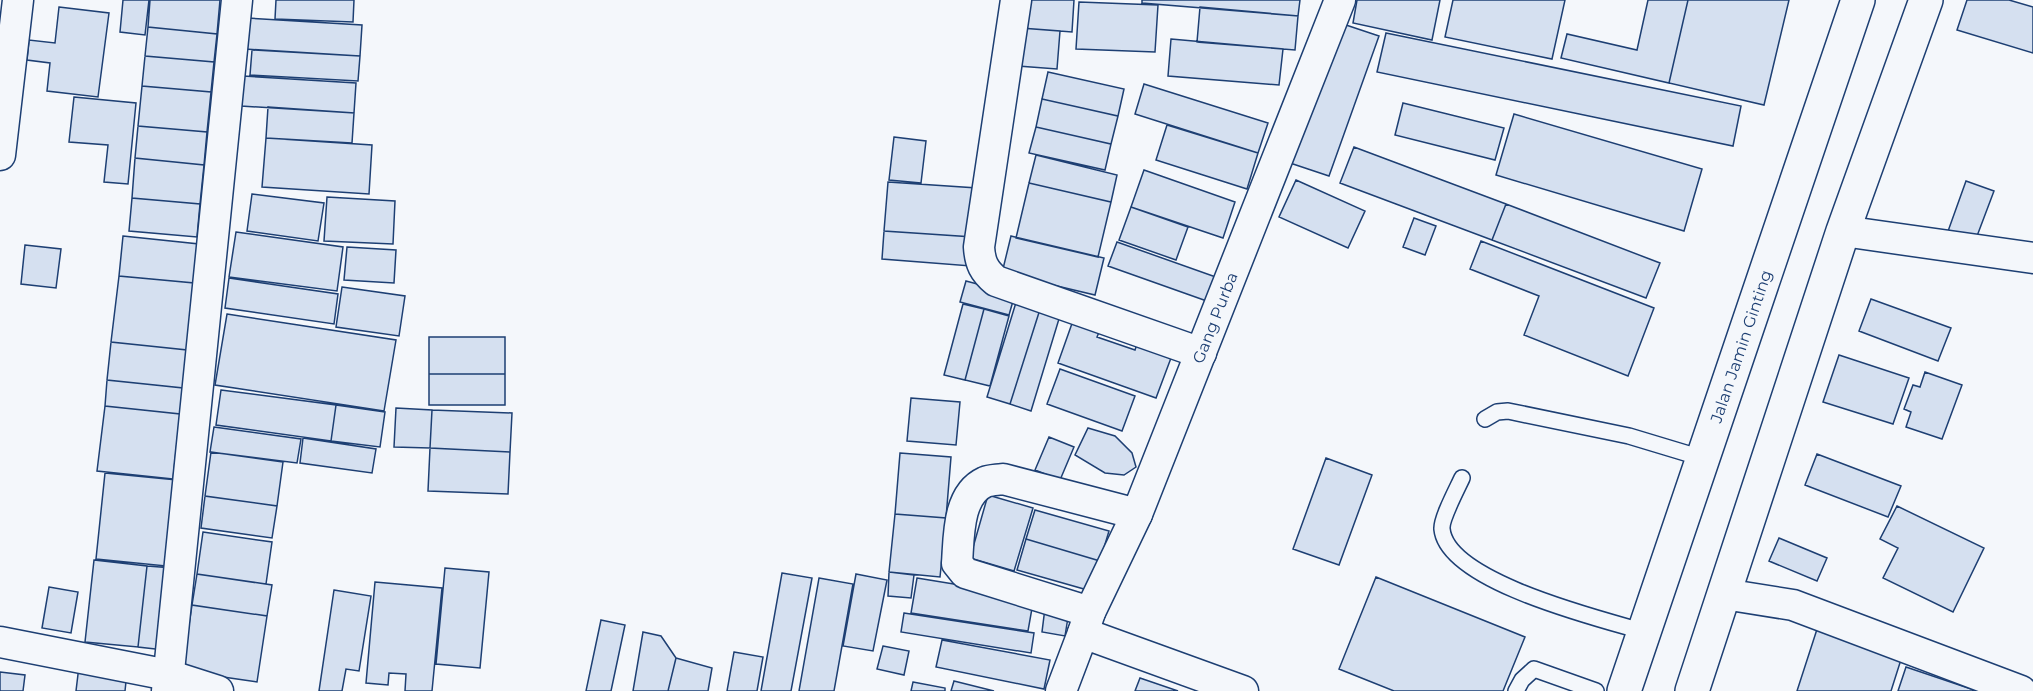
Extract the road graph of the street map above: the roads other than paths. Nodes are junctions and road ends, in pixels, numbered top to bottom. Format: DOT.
graph roads {
  1 [pos="18,0"];
  2 [pos="237,0"];
  3 [pos="1016,0"];
  4 [pos="1340,0"];
  5 [pos="1858,0"];
  6 [pos="1926,0"];
  7 [pos="0,155"];
  8 [pos="1843,231"];
  9 [pos="2033,258"];
  10 [pos="1201,352"];
  11 [pos="1485,420"];
  12 [pos="1702,458"];
  13 [pos="1462,478"];
  14 [pos="1137,514"];
  15 [pos="1724,594"];
  16 [pos="1087,622"];
  17 [pos="1645,632"];
  18 [pos="0,642"];
  19 [pos="168,683"];
  20 [pos="218,691"];
  21 [pos="1060,691"];
  22 [pos="1243,691"];
  23 [pos="1516,691"];
  24 [pos="1596,691"];
  25 [pos="1624,691"];
  26 [pos="1692,691"];
  27 [pos="2021,691"];
  1 -- 7 [label="street"];
  2 -- 19 [label="street"];
  3 -- 10 [label="street"];
  4 -- 10 [label="street, Gang Purba"];
  5 -- 12 [label="highway, Jalan Jamin Ginting"];
  6 -- 8 [label="highway"];
  8 -- 9 [label="street"];
  8 -- 15 [label="highway"];
  10 -- 14 [label="street, Gang Purba"];
  11 -- 12 [label="lane"];
  12 -- 17 [label="highway, Jalan Jamin Ginting"];
  13 -- 17 [label="lane"];
  14 -- 16 [label="street, Gang Purba"];
  14 -- 16 [label="street"];
  15 -- 26 [label="highway"];
  15 -- 27 [label="street"];
  16 -- 21 [label="street, Gang Purba"];
  16 -- 22 [label="street"];
  17 -- 25 [label="highway, Jalan Jamin Ginting"];
  18 -- 19 [label="street"];
  19 -- 20 [label="street"];
  23 -- 24 [label="lane"];
}
